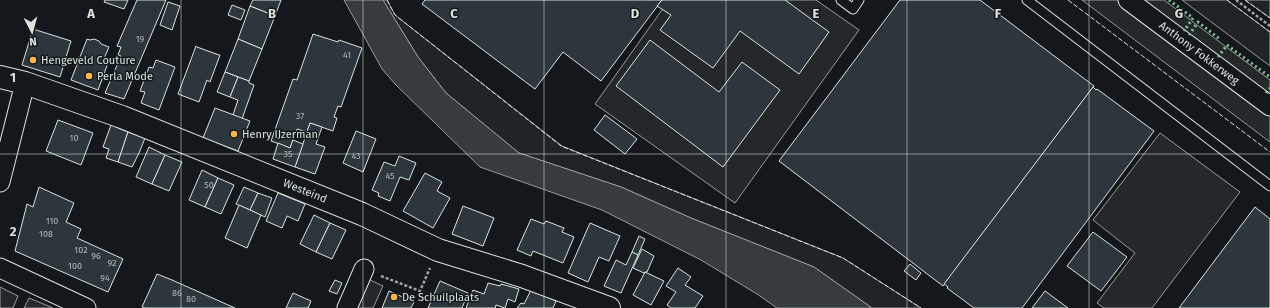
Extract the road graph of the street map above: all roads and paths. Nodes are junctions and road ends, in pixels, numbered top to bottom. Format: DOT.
graph roads {
  1 [pos="841,0"];
  2 [pos="859,0"];
  3 [pos="1027,0"];
  4 [pos="1128,0"];
  5 [pos="1236,0"];
  6 [pos="1270,26"];
  7 [pos="0,77"];
  8 [pos="25,83"];
  9 [pos="1270,106"];
  10 [pos="0,182"];
  11 [pos="1270,186"];
  12 [pos="0,268"];
  13 [pos="364,269"];
  14 [pos="420,291"];
  15 [pos="86,308"];
  16 [pos="347,308"];
  17 [pos="609,308"];
  1 -- 2 [label="lane"];
  3 -- 11 [label="lane"];
  4 -- 9 [label="street, Anthony Fokkerweg"];
  5 -- 6 [label="path"];
  7 -- 8 [label="street, Westeind"];
  8 -- 10 [label="street"];
  8 -- 17 [label="street, Westeind"];
  12 -- 15 [label="street"];
  13 -- 14 [label="path"];
  13 -- 16 [label="street"];
}
